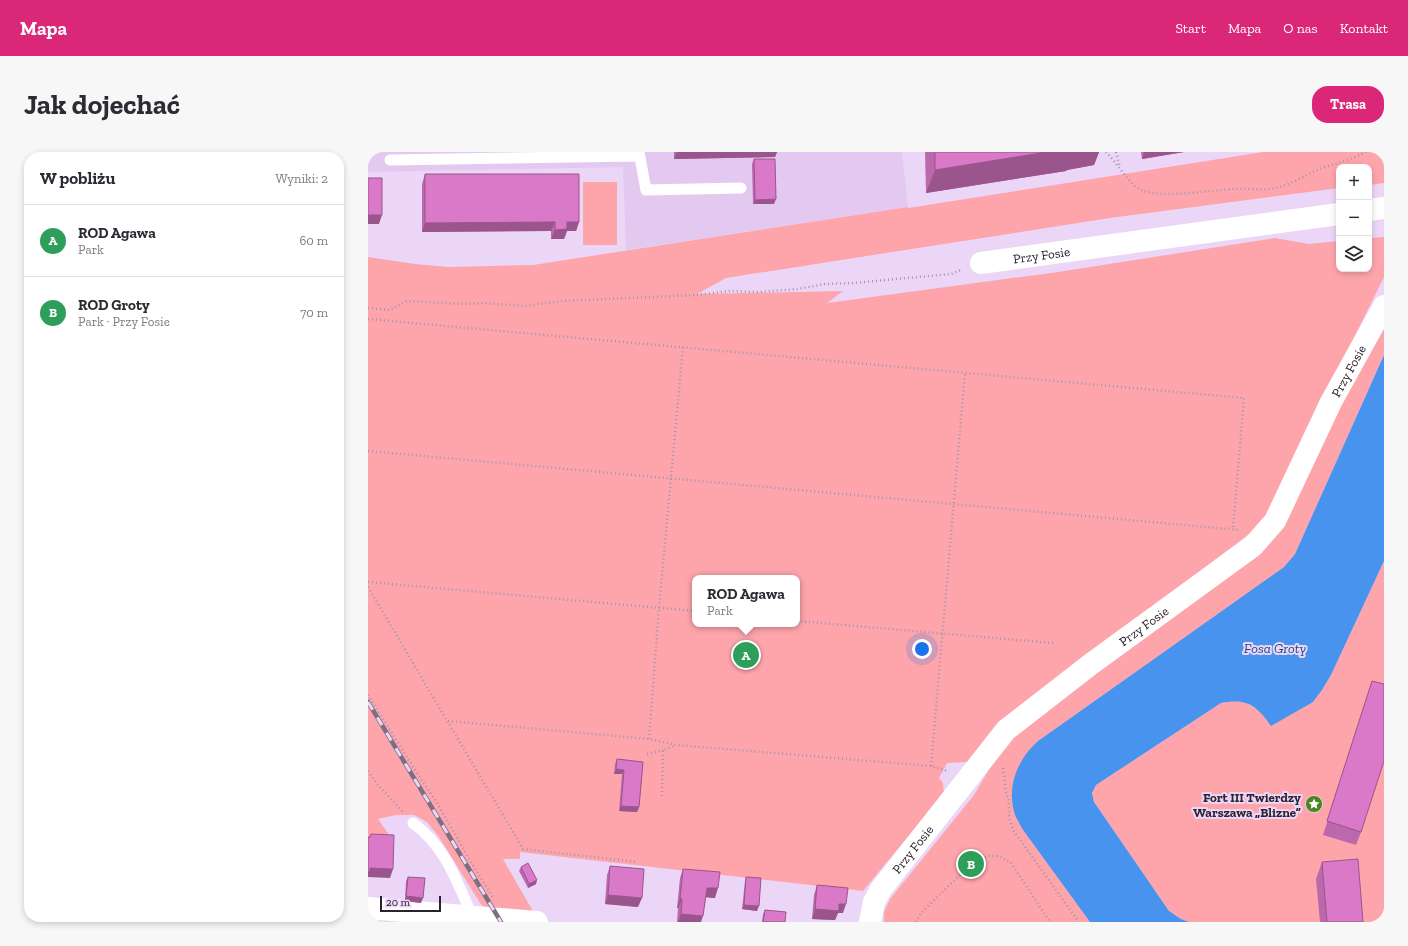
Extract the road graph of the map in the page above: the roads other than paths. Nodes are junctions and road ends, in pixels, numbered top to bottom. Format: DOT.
graph roads {
  1 [pos="639,154"];
  2 [pos="390,160"];
  3 [pos="741,188"];
  4 [pos="1384,208"];
  5 [pos="1372,210"];
  6 [pos="1336,214"];
  7 [pos="981,263"];
  8 [pos="1384,306"];
  9 [pos="413,823"];
  10 [pos="368,908"];
  11 [pos="472,916"];
  12 [pos="537,922"];
  13 [pos="870,922"];
  1 -- 2 [label="lane"];
  1 -- 3 [label="lane"];
  4 -- 5 [label="street"];
  6 -- 7 [label="street, Przy Fosie"];
  8 -- 13 [label="street, Przy Fosie"];
  9 -- 11 [label="lane"];
  10 -- 11 [label="street"];
  11 -- 12 [label="street"];
}
